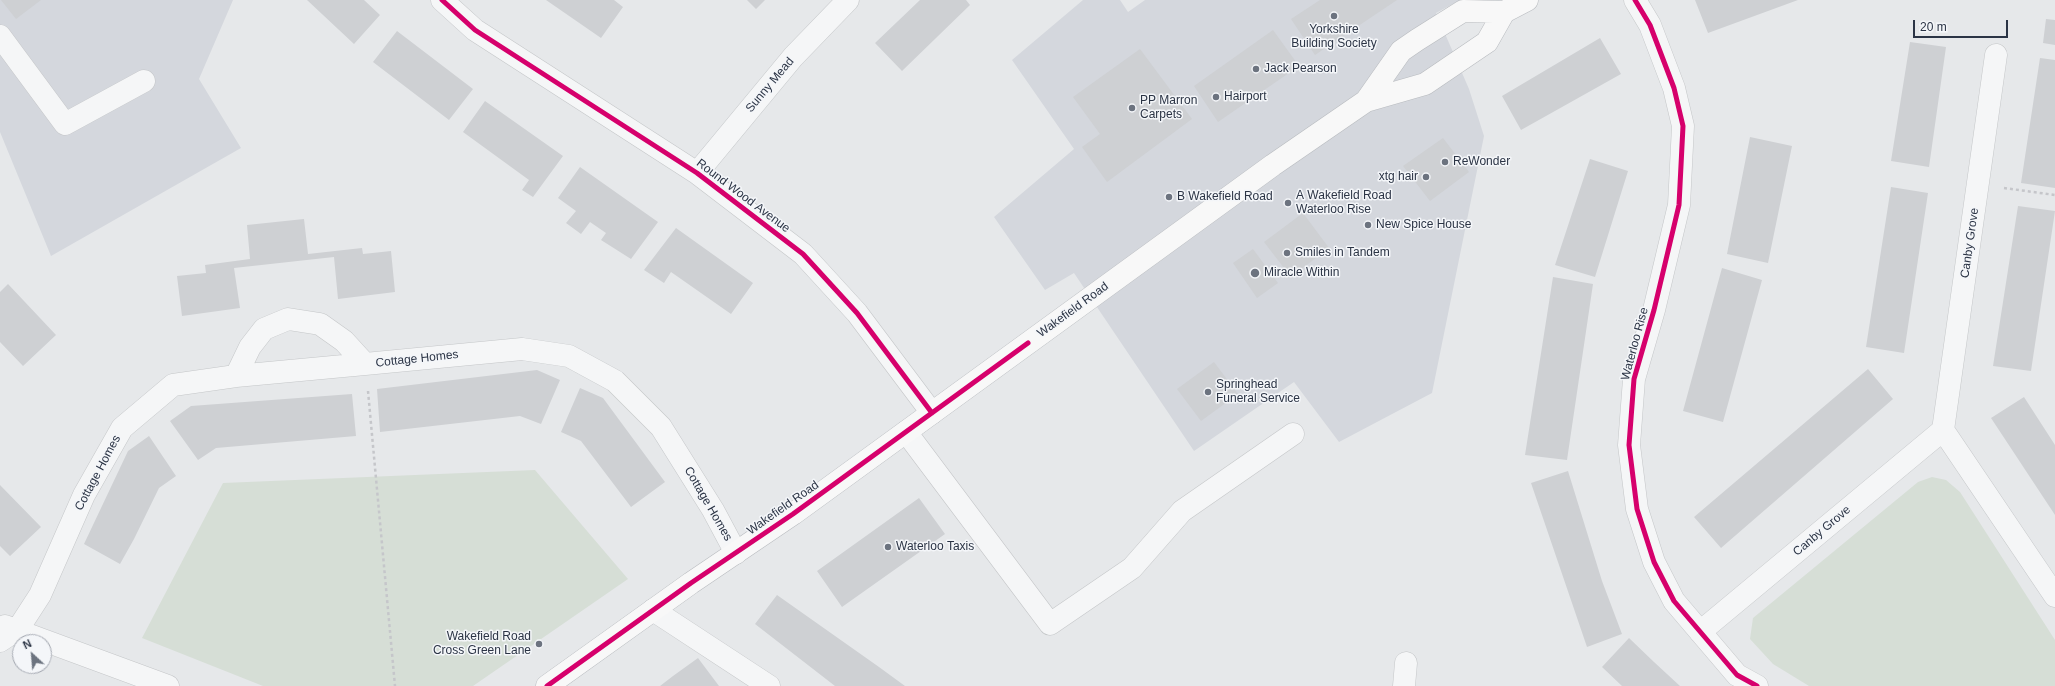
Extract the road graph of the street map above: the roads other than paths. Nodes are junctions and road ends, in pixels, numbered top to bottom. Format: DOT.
graph roads {
  1 [pos="442,0"];
  2 [pos="848,0"];
  3 [pos="1527,0"];
  4 [pos="1635,0"];
  5 [pos="1473,6"];
  6 [pos="1504,12"];
  7 [pos="1493,31"];
  8 [pos="0,36"];
  9 [pos="1996,55"];
  10 [pos="144,81"];
  11 [pos="1366,101"];
  12 [pos="697,173"];
  13 [pos="366,364"];
  14 [pos="236,376"];
  15 [pos="932,413"];
  16 [pos="1944,430"];
  17 [pos="906,432"];
  18 [pos="1293,434"];
  19 [pos="736,553"];
  20 [pos="2055,596"];
  21 [pos="653,610"];
  22 [pos="6,632"];
  23 [pos="1700,632"];
  24 [pos="1406,663"];
  25 [pos="168,686"];
  26 [pos="547,686"];
  27 [pos="769,686"];
  28 [pos="1404,686"];
  29 [pos="1757,686"];
  1 -- 12 [label="street, Round Wood Avenue"];
  2 -- 12 [label="street, Sunny Mead"];
  3 -- 6 [label="highway, Wakefield Road"];
  4 -- 23 [label="street, Waterloo Rise"];
  5 -- 6 [label="highway, Wakefield Road"];
  5 -- 7 [label="street"];
  5 -- 11 [label="highway, Wakefield Road"];
  6 -- 7 [label="highway, Wakefield Road"];
  7 -- 11 [label="highway, Wakefield Road"];
  8 -- 10 [label="street"];
  9 -- 16 [label="street, Canby Grove"];
  11 -- 15 [label="highway, Wakefield Road"];
  12 -- 15 [label="street, Round Wood Avenue"];
  13 -- 14 [label="street"];
  13 -- 14 [label="street, Cottage Homes"];
  13 -- 19 [label="street, Cottage Homes"];
  14 -- 22 [label="street, Cottage Homes"];
  15 -- 17 [label="highway, Wakefield Road"];
  16 -- 20 [label="street"];
  16 -- 23 [label="street, Canby Grove"];
  17 -- 18 [label="street"];
  17 -- 19 [label="highway, Wakefield Road"];
  19 -- 21 [label="highway, Wakefield Road"];
  21 -- 26 [label="highway, Wakefield Road"];
  21 -- 27 [label="street"];
  22 -- 25 [label="street"];
  23 -- 29 [label="street, Waterloo Rise"];
  24 -- 28 [label="street"];
}
